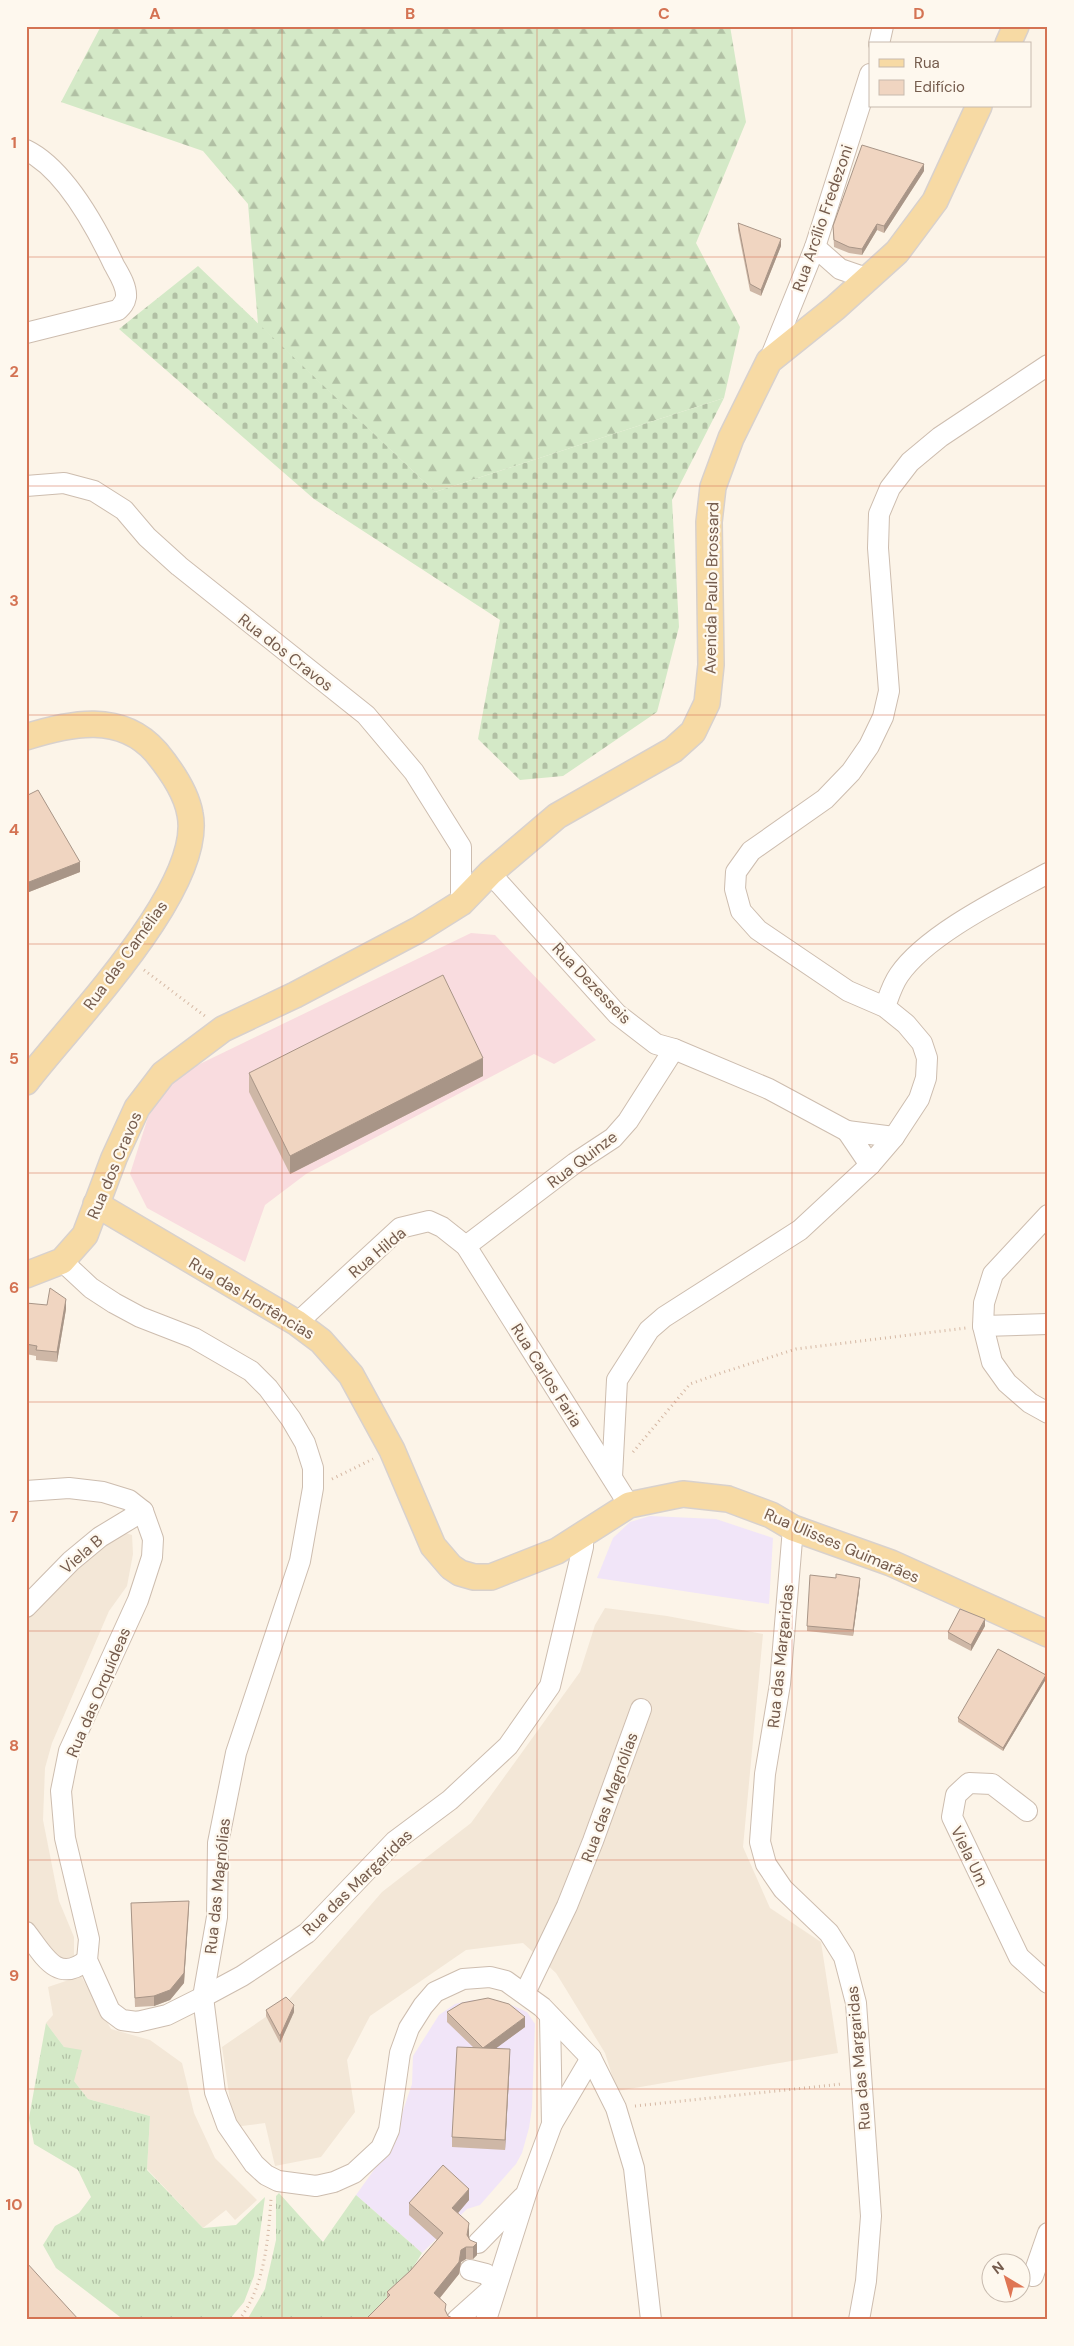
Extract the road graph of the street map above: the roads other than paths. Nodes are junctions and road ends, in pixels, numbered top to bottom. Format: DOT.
graph roads {
  1 [pos="883,26"];
  2 [pos="1016,26"];
  3 [pos="879,42"];
  4 [pos="1009,42"];
  5 [pos="869,77"];
  6 [pos="978,108"];
  7 [pos="26,150"];
  8 [pos="815,247"];
  9 [pos="869,279"];
  10 [pos="26,333"];
  11 [pos="769,361"];
  12 [pos="1048,365"];
  13 [pos="26,486"];
  14 [pos="26,737"];
  15 [pos="490,873"];
  16 [pos="1048,873"];
  17 [pos="461,903"];
  18 [pos="885,1007"];
  19 [pos="674,1049"];
  20 [pos="26,1082"];
  21 [pos="847,1131"];
  22 [pos="894,1137"];
  23 [pos="870,1165"];
  24 [pos="96,1204"];
  25 [pos="1048,1214"];
  26 [pos="466,1246"];
  27 [pos="62,1261"];
  28 [pos="26,1275"];
  29 [pos="297,1322"];
  30 [pos="1048,1324"];
  31 [pos="984,1326"];
  32 [pos="1048,1413"];
  33 [pos="612,1477"];
  34 [pos="26,1491"];
  35 [pos="629,1505"];
  36 [pos="144,1511"];
  37 [pos="793,1528"];
  38 [pos="583,1533"];
  39 [pos="26,1607"];
  40 [pos="1048,1634"];
  41 [pos="641,1709"];
  42 [pos="1027,1811"];
  43 [pos="26,1932"];
  44 [pos="87,1960"];
  45 [pos="1048,1983"];
  46 [pos="526,1993"];
  47 [pos="203,1997"];
  48 [pos="550,2016"];
  49 [pos="591,2058"];
  50 [pos="552,2124"];
  51 [pos="526,2194"];
  52 [pos="1048,2233"];
  53 [pos="478,2244"];
  54 [pos="470,2270"];
  55 [pos="1033,2276"];
  56 [pos="496,2285"];
  57 [pos="457,2320"];
  58 [pos="486,2320"];
  59 [pos="651,2320"];
  60 [pos="858,2320"];
  1 -- 3 [label="street"];
  2 -- 4 [label="main road"];
  5 -- 8 [label="street, Rua Arcílio Fredezoni"];
  6 -- 9 [label="main road, Avenida Paulo Brossard"];
  7 -- 10 [label="street"];
  8 -- 9 [label="street"];
  8 -- 11 [label="street, Rua Arcílio Fredezoni"];
  9 -- 11 [label="main road, Avenida Paulo Brossard"];
  11 -- 15 [label="main road, Avenida Paulo Brossard"];
  12 -- 18 [label="street"];
  13 -- 17 [label="street, Rua dos Cravos"];
  14 -- 20 [label="main road, Rua das Camélias"];
  15 -- 17 [label="main road, Rua dos Cravos"];
  15 -- 19 [label="street, Rua Dezesseis"];
  16 -- 18 [label="street"];
  17 -- 24 [label="main road, Rua dos Cravos"];
  18 -- 22 [label="street"];
  19 -- 21 [label="street, Rua Dezesseis"];
  19 -- 26 [label="street, Rua Quinze"];
  21 -- 22 [label="street, Rua Dezesseis"];
  21 -- 23 [label="street, Rua Dezesseis"];
  22 -- 23 [label="street"];
  23 -- 33 [label="street"];
  24 -- 27 [label="main road, Rua dos Cravos"];
  24 -- 29 [label="main road, Rua das Hortências"];
  25 -- 31 [label="street"];
  26 -- 29 [label="street, Rua Hilda"];
  26 -- 33 [label="street, Rua Carlos Faria"];
  27 -- 28 [label="main road, Rua dos Cravos"];
  27 -- 47 [label="street, Rua das Magnólias"];
  29 -- 38 [label="main road, Rua das Hortências"];
  30 -- 31 [label="street"];
  31 -- 32 [label="street"];
  33 -- 35 [label="street, Rua Carlos Faria"];
  34 -- 36 [label="street"];
  35 -- 37 [label="main road, Rua Ulisses Guimarães"];
  35 -- 38 [label="main road, Rua das Hortências"];
  36 -- 39 [label="street, Viela B"];
  36 -- 44 [label="street, Rua das Orquídeas"];
  37 -- 40 [label="main road, Rua Ulisses Guimarães"];
  37 -- 60 [label="street, Rua das Margaridas"];
  38 -- 47 [label="street, Rua das Margaridas"];
  41 -- 46 [label="street, Rua das Magnólias"];
  42 -- 45 [label="street, Viela Um"];
  43 -- 44 [label="street"];
  44 -- 47 [label="street, Rua das Orquídeas"];
  46 -- 47 [label="street, Rua das Magnólias"];
  46 -- 48 [label="street"];
  48 -- 49 [label="street"];
  48 -- 50 [label="street"];
  49 -- 50 [label="street"];
  49 -- 59 [label="street"];
  50 -- 51 [label="street"];
  51 -- 53 [label="street"];
  51 -- 56 [label="street"];
  52 -- 55 [label="street"];
  54 -- 56 [label="street"];
  56 -- 57 [label="street"];
  56 -- 58 [label="street"];
}
